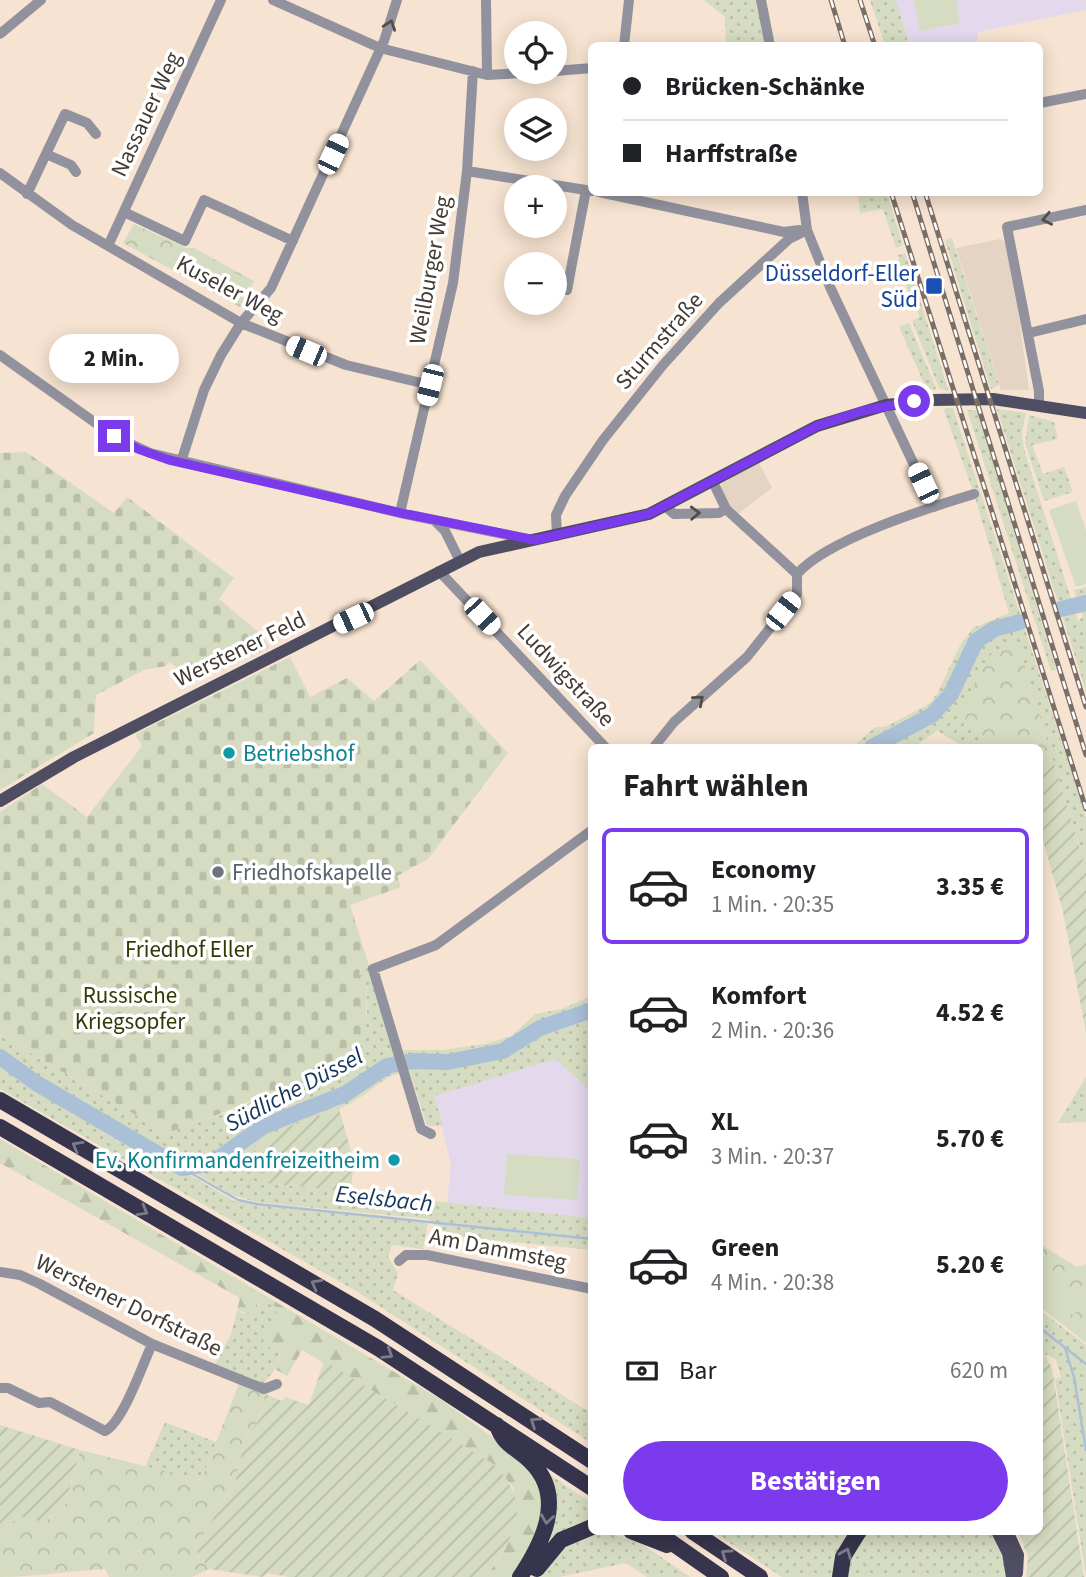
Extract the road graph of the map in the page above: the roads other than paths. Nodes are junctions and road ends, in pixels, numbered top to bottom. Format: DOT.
graph roads {
  1 [pos="41,0"];
  2 [pos="221,0"];
  3 [pos="272,0"];
  4 [pos="397,0"];
  5 [pos="486,0"];
  6 [pos="629,0"];
  7 [pos="761,0"];
  8 [pos="0,34"];
  9 [pos="624,42"];
  10 [pos="769,42"];
  11 [pos="380,48"];
  12 [pos="588,68"];
  13 [pos="567,70"];
  14 [pos="473,72"];
  15 [pos="504,74"];
  16 [pos="487,75"];
  17 [pos="1086,94"];
  18 [pos="1043,102"];
  19 [pos="96,134"];
  20 [pos="46,154"];
  21 [pos="467,171"];
  22 [pos="76,172"];
  23 [pos="0,173"];
  24 [pos="588,190"];
  25 [pos="27,194"];
  26 [pos="588,195"];
  27 [pos="618,196"];
  28 [pos="803,196"];
  29 [pos="1086,210"];
  30 [pos="124,212"];
  31 [pos="807,230"];
  32 [pos="293,241"];
  33 [pos="108,246"];
  34 [pos="567,290"];
  35 [pos="1086,319"];
  36 [pos="241,323"];
  37 [pos="1029,333"];
  38 [pos="0,355"];
  39 [pos="430,385"];
  40 [pos="886,405"];
  41 [pos="1039,405"];
  42 [pos="1056,410"];
  43 [pos="1086,413"];
  44 [pos="1086,423"];
  45 [pos="181,462"];
  46 [pos="712,480"];
  47 [pos="974,494"];
  48 [pos="666,507"];
  49 [pos="934,508"];
  50 [pos="726,509"];
  51 [pos="401,513"];
  52 [pos="435,520"];
  53 [pos="557,536"];
  54 [pos="535,540"];
  55 [pos="459,559"];
  56 [pos="439,571"];
  57 [pos="797,574"];
  58 [pos="602,744"];
  59 [pos="656,744"];
  60 [pos="0,801"];
  61 [pos="588,833"];
  62 [pos="0,1100"];
  63 [pos="0,1127"];
  64 [pos="431,1134"];
  65 [pos="399,1261"];
  66 [pos="0,1272"];
  67 [pos="588,1288"];
  68 [pos="152,1344"];
  69 [pos="277,1384"];
  70 [pos="0,1388"];
  71 [pos="496,1422"];
  72 [pos="588,1458"];
  73 [pos="588,1485"];
  74 [pos="588,1529"];
  75 [pos="642,1535"];
  76 [pos="661,1535"];
  77 [pos="698,1535"];
  78 [pos="857,1535"];
  79 [pos="999,1535"];
  80 [pos="1009,1535"];
  81 [pos="682,1550"];
  82 [pos="520,1577"];
  83 [pos="531,1577"];
  84 [pos="721,1577"];
  85 [pos="760,1577"];
  86 [pos="840,1577"];
  87 [pos="1014,1577"];
  1 -- 8 [label="street"];
  2 -- 30 [label="street, Nassauer Weg"];
  3 -- 11 [label="street"];
  11 -- 4 [label="street, one-way"];
  5 -- 16 [label="street"];
  6 -- 9 [label="street"];
  7 -- 10 [label="street"];
  11 -- 14 [label="street"];
  11 -- 32 [label="street"];
  12 -- 13 [label="street"];
  14 -- 16 [label="street"];
  14 -- 21 [label="street, Weilburger Weg"];
  15 -- 16 [label="street"];
  17 -- 18 [label="street"];
  19 -- 20 [label="street"];
  20 -- 22 [label="street"];
  20 -- 25 [label="street"];
  21 -- 24 [label="street"];
  21 -- 39 [label="street, Weilburger Weg"];
  23 -- 25 [label="street, Kuseler Weg"];
  25 -- 33 [label="street, Kuseler Weg"];
  26 -- 34 [label="street"];
  27 -- 31 [label="street"];
  28 -- 31 [label="street"];
  29 -- 37 [label="street, one-way"];
  30 -- 32 [label="street"];
  30 -- 33 [label="street, Nassauer Weg"];
  31 -- 40 [label="street"];
  31 -- 53 [label="street, Sturmstraße"];
  32 -- 36 [label="street"];
  33 -- 36 [label="street, Kuseler Weg"];
  35 -- 37 [label="street"];
  36 -- 39 [label="street, Kuseler Weg"];
  36 -- 45 [label="street"];
  37 -- 41 [label="street"];
  38 -- 45 [label="street"];
  39 -- 51 [label="street, Weilburger Weg"];
  40 -- 41 [label="main road, Werstener Feld"];
  40 -- 46 [label="main road, Werstener Feld"];
  40 -- 49 [label="street"];
  41 -- 42 [label="main road, Werstener Feld"];
  42 -- 43 [label="main road"];
  42 -- 44 [label="main road"];
  45 -- 51 [label="street"];
  46 -- 48 [label="main road, Werstener Feld"];
  46 -- 50 [label="street"];
  47 -- 49 [label="street"];
  48 -- 50 [label="street, one-way"];
  48 -- 53 [label="main road, Werstener Feld"];
  49 -- 57 [label="street"];
  50 -- 57 [label="street"];
  51 -- 52 [label="street"];
  52 -- 54 [label="street"];
  52 -- 55 [label="street"];
  53 -- 54 [label="main road, Werstener Feld"];
  54 -- 55 [label="main road, Werstener Feld"];
  55 -- 56 [label="main road, Werstener Feld"];
  56 -- 58 [label="street, Ludwigstraße"];
  56 -- 60 [label="main road, Werstener Feld"];
  59 -- 57 [label="street, one-way"];
  61 -- 64 [label="street"];
  72 -- 62 [label="highway, one-way"];
  63 -- 71 [label="highway, one-way"];
  65 -- 67 [label="street, Am Dammsteg"];
  66 -- 68 [label="street, Werstener Dorfstraße"];
  68 -- 69 [label="street, Werstener Dorfstraße"];
  68 -- 70 [label="street"];
  71 -- 73 [label="highway"];
  71 -- 82 [label="highway, one-way"];
  74 -- 83 [label="highway"];
  75 -- 81 [label="highway"];
  76 -- 81 [label="highway"];
  85 -- 77 [label="highway, one-way"];
  86 -- 78 [label="highway, one-way"];
  79 -- 87 [label="main road"];
  80 -- 87 [label="main road"];
  81 -- 84 [label="highway"];
}
